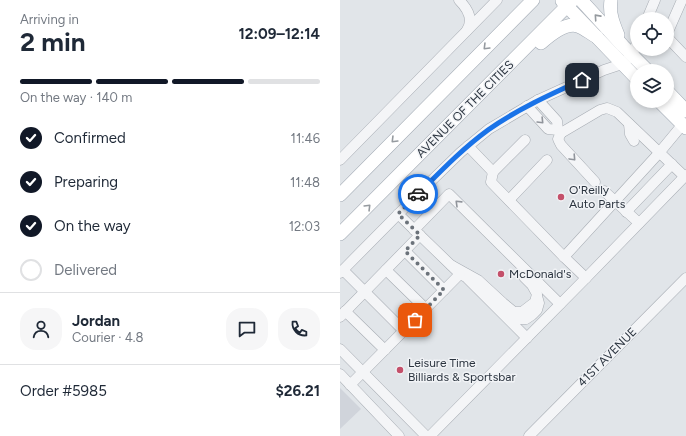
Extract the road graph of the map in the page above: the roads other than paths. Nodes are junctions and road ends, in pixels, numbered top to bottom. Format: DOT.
graph roads {
  1 [pos="459,0"];
  2 [pos="497,0"];
  3 [pos="524,0"];
  4 [pos="533,0"];
  5 [pos="581,0"];
  6 [pos="611,0"];
  7 [pos="655,0"];
  8 [pos="682,0"];
  9 [pos="567,2"];
  10 [pos="650,12"];
  11 [pos="674,19"];
  12 [pos="507,26"];
  13 [pos="466,32"];
  14 [pos="597,37"];
  15 [pos="674,43"];
  16 [pos="630,47"];
  17 [pos="630,47"];
  18 [pos="630,50"];
  19 [pos="686,57"];
  20 [pos="622,64"];
  21 [pos="630,72"];
  22 [pos="674,97"];
  23 [pos="538,100"];
  24 [pos="684,105"];
  25 [pos="527,106"];
  26 [pos="666,108"];
  27 [pos="629,124"];
  28 [pos="684,126"];
  29 [pos="559,131"];
  30 [pos="434,140"];
  31 [pos="525,140"];
  32 [pos="652,145"];
  33 [pos="468,146"];
  34 [pos="342,153"];
  35 [pos="659,153"];
  36 [pos="547,160"];
  37 [pos="672,164"];
  38 [pos="493,172"];
  39 [pos="685,176"];
  40 [pos="595,182"];
  41 [pos="604,191"];
  42 [pos="340,195"];
  43 [pos="509,200"];
  44 [pos="615,201"];
  45 [pos="626,212"];
  46 [pos="398,214"];
  47 [pos="639,224"];
  48 [pos="486,230"];
  49 [pos="417,232"];
  50 [pos="340,234"];
  51 [pos="405,251"];
  52 [pos="564,257"];
  53 [pos="451,266"];
  54 [pos="386,270"];
  55 [pos="341,271"];
  56 [pos="460,274"];
  57 [pos="586,278"];
  58 [pos="686,278"];
  59 [pos="444,290"];
  60 [pos="365,292"];
  61 [pos="560,304"];
  62 [pos="426,309"];
  63 [pos="343,314"];
  64 [pos="404,331"];
  65 [pos="526,338"];
  66 [pos="340,349"];
  67 [pos="384,350"];
  68 [pos="363,372"];
  69 [pos="340,374"];
  70 [pos="350,385"];
  71 [pos="399,436"];
  72 [pos="426,436"];
  73 [pos="430,436"];
  74 [pos="529,436"];
  1 -- 13 [label="street"];
  2 -- 13 [label="street"];
  3 -- 12 [label="main road"];
  4 -- 12 [label="main road"];
  16 -- 5 [label="main road, one-way"];
  6 -- 17 [label="main road"];
  7 -- 10 [label="street"];
  8 -- 11 [label="street"];
  9 -- 14 [label="main road"];
  9 -- 30 [label="main road, AVENUE OF THE CITIES"];
  12 -- 42 [label="main road, one-way"];
  13 -- 34 [label="street"];
  14 -- 20 [label="main road"];
  14 -- 30 [label="main road"];
  15 -- 19 [label="street"];
  18 -- 20 [label="street"];
  20 -- 21 [label="main road"];
  20 -- 23 [label="street"];
  22 -- 24 [label="main road"];
  23 -- 25 [label="street"];
  23 -- 29 [label="street"];
  25 -- 29 [label="street, one-way"];
  25 -- 33 [label="street"];
  26 -- 28 [label="main road"];
  27 -- 29 [label="street"];
  27 -- 32 [label="street"];
  27 -- 32 [label="street"];
  28 -- 35 [label="street"];
  29 -- 40 [label="street, one-way"];
  50 -- 30 [label="main road, AVENUE OF THE CITIES, one-way"];
  31 -- 38 [label="street"];
  32 -- 35 [label="street"];
  33 -- 38 [label="street"];
  33 -- 46 [label="street"];
  35 -- 37 [label="street"];
  35 -- 44 [label="street"];
  36 -- 43 [label="street"];
  37 -- 39 [label="street"];
  37 -- 45 [label="street"];
  38 -- 43 [label="street"];
  39 -- 47 [label="street"];
  41 -- 44 [label="street"];
  43 -- 52 [label="street"];
  44 -- 45 [label="street"];
  44 -- 52 [label="street"];
  45 -- 47 [label="street"];
  46 -- 49 [label="street"];
  46 -- 55 [label="street"];
  47 -- 57 [label="street"];
  48 -- 49 [label="street, one-way"];
  48 -- 53 [label="street"];
  48 -- 61 [label="street"];
  49 -- 51 [label="street"];
  49 -- 53 [label="street"];
  51 -- 54 [label="street"];
  51 -- 59 [label="street"];
  52 -- 57 [label="street"];
  53 -- 56 [label="street"];
  54 -- 60 [label="street"];
  54 -- 62 [label="street"];
  55 -- 60 [label="street"];
  56 -- 59 [label="street"];
  56 -- 65 [label="street"];
  57 -- 61 [label="street"];
  58 -- 74 [label="street, 41ST AVENUE"];
  59 -- 62 [label="street"];
  60 -- 63 [label="street"];
  60 -- 64 [label="street"];
  61 -- 65 [label="street"];
  62 -- 64 [label="street"];
  63 -- 67 [label="street"];
  64 -- 67 [label="street"];
  65 -- 73 [label="street"];
  66 -- 68 [label="street"];
  67 -- 68 [label="street"];
  68 -- 70 [label="street"];
  68 -- 72 [label="street"];
  69 -- 70 [label="street"];
  70 -- 71 [label="street"];
}
